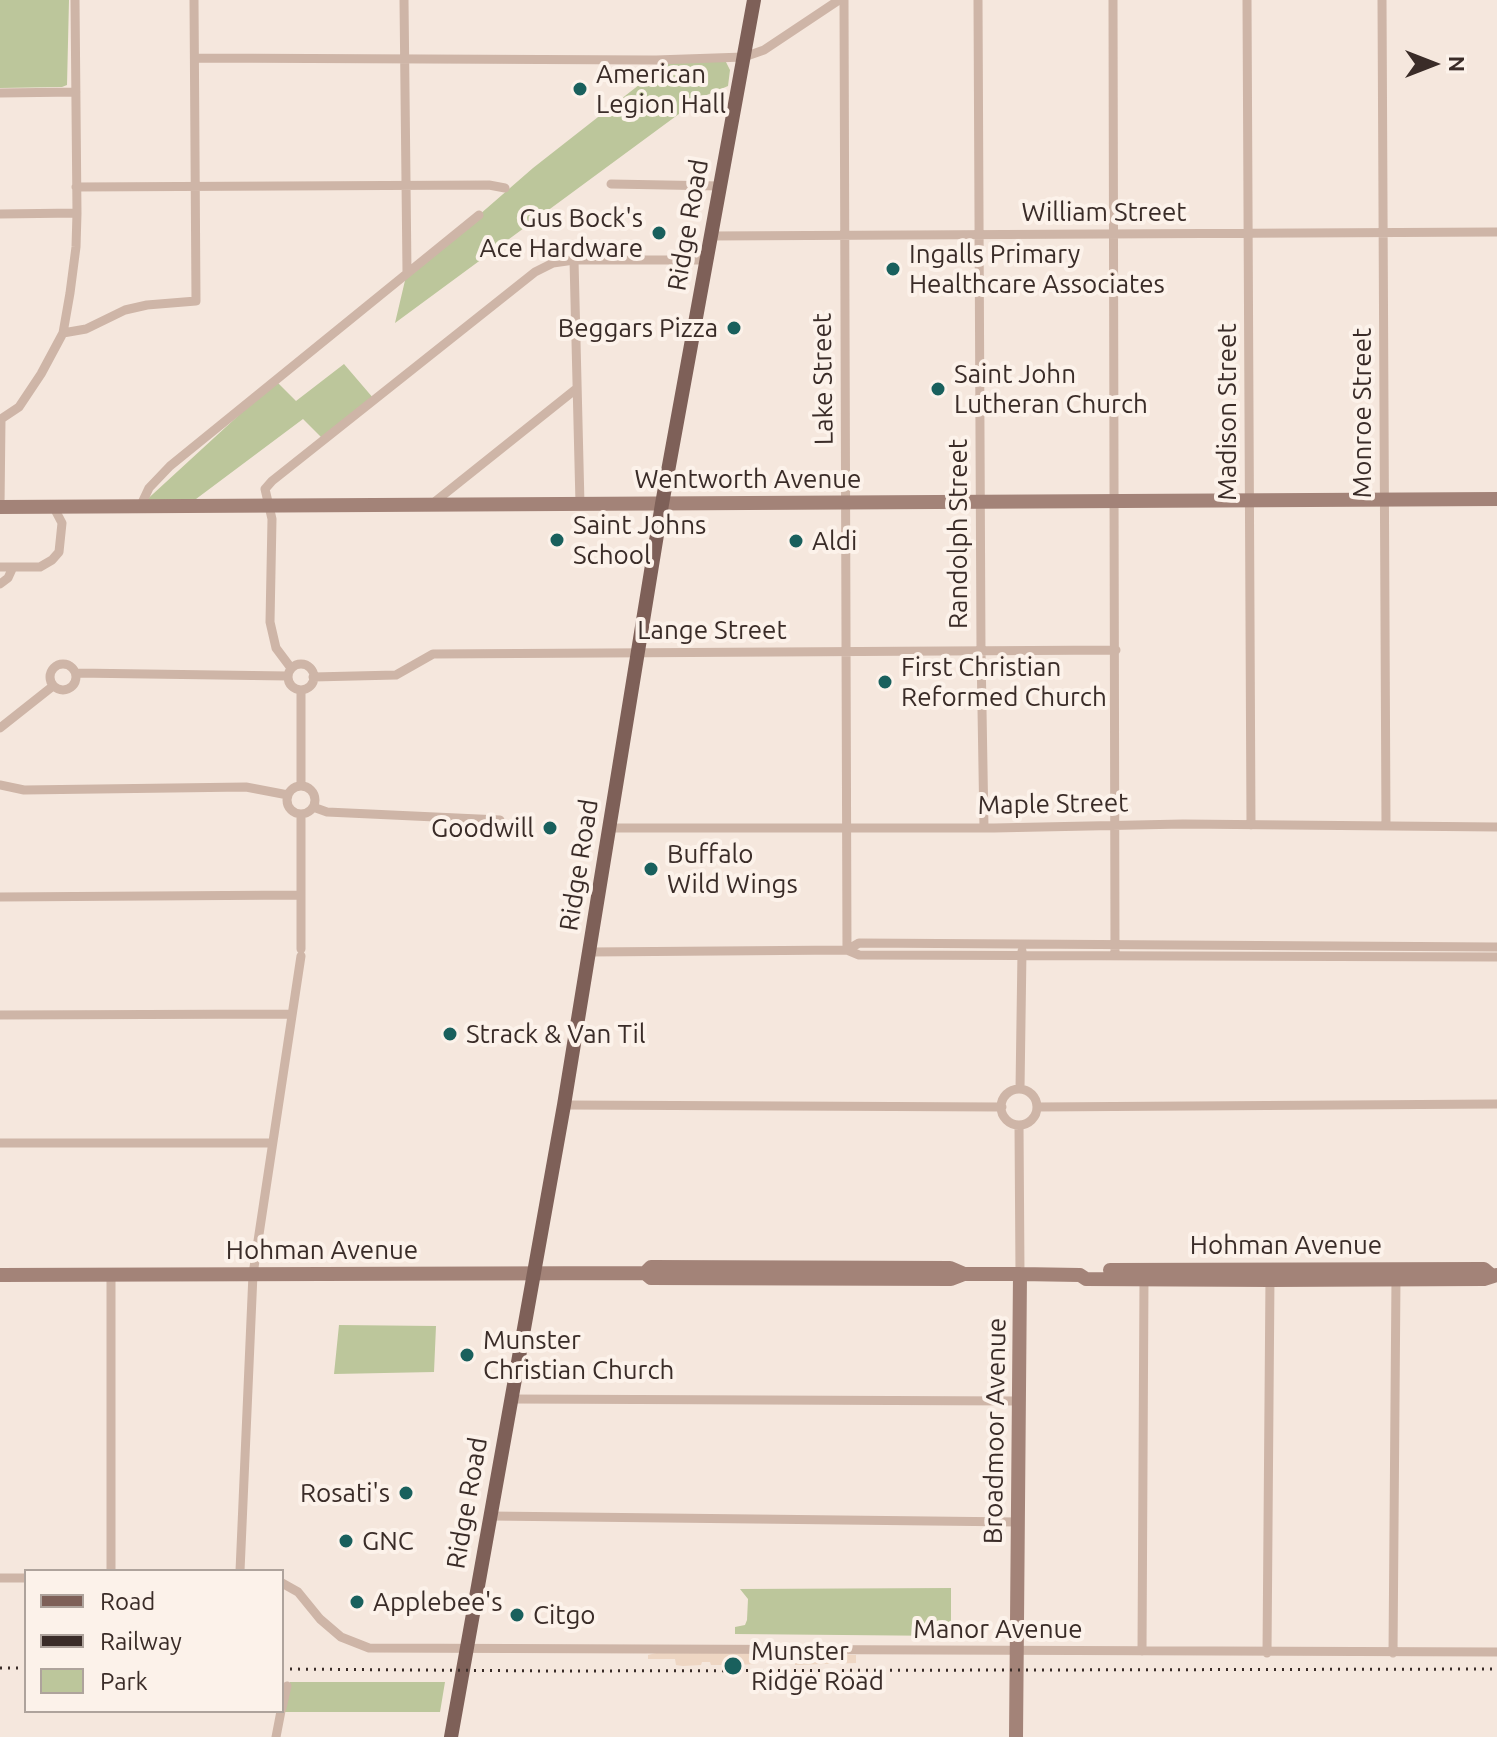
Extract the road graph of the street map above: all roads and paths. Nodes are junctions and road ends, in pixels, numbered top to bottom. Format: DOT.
graph roads {
  1 [pos="75,0"];
  2 [pos="194,0"];
  3 [pos="404,0"];
  4 [pos="754,0"];
  5 [pos="841,0"];
  6 [pos="978,0"];
  7 [pos="1113,0"];
  8 [pos="1247,0"];
  9 [pos="1382,0"];
  10 [pos="744,57"];
  11 [pos="195,58"];
  12 [pos="405,58"];
  13 [pos="76,92"];
  14 [pos="0,93"];
  15 [pos="611,184"];
  16 [pos="195,185"];
  17 [pos="406,185"];
  18 [pos="720,186"];
  19 [pos="76,187"];
  20 [pos="505,188"];
  21 [pos="77,213"];
  22 [pos="0,214"];
  23 [pos="479,215"];
  24 [pos="1497,232"];
  25 [pos="1383,233"];
  26 [pos="1113,234"];
  27 [pos="1248,234"];
  28 [pos="979,235"];
  29 [pos="710,236"];
  30 [pos="843,236"];
  31 [pos="574,260"];
  32 [pos="706,260"];
  33 [pos="407,272"];
  34 [pos="63,333"];
  35 [pos="576,389"];
  36 [pos="0,419"];
  37 [pos="1384,499"];
  38 [pos="1497,499"];
  39 [pos="1249,500"];
  40 [pos="1116,501"];
  41 [pos="846,502"];
  42 [pos="980,502"];
  43 [pos="268,504"];
  44 [pos="432,504"];
  45 [pos="580,504"];
  46 [pos="662,504"];
  47 [pos="141,505"];
  48 [pos="53,506"];
  49 [pos="70,506"];
  50 [pos="0,507"];
  51 [pos="62,523"];
  52 [pos="0,567"];
  53 [pos="13,567"];
  54 [pos="0,584"];
  55 [pos="981,650"];
  56 [pos="1116,650"];
  57 [pos="847,651"];
  58 [pos="637,653"];
  59 [pos="290,672"];
  60 [pos="76,673"];
  61 [pos="313,677"];
  62 [pos="53,686"];
  63 [pos="301,690"];
  64 [pos="0,728"];
  65 [pos="0,785"];
  66 [pos="301,785"];
  67 [pos="288,795"];
  68 [pos="313,807"];
  69 [pos="301,814"];
  70 [pos="500,820"];
  71 [pos="1115,825"];
  72 [pos="1251,825"];
  73 [pos="1386,825"];
  74 [pos="1497,827"];
  75 [pos="609,828"];
  76 [pos="847,828"];
  77 [pos="984,828"];
  78 [pos="301,895"];
  79 [pos="0,897"];
  80 [pos="1022,944"];
  81 [pos="1115,944"];
  82 [pos="1497,947"];
  83 [pos="847,950"];
  84 [pos="1302,950"];
  85 [pos="590,952"];
  86 [pos="1022,955"];
  87 [pos="1115,955"];
  88 [pos="1497,957"];
  89 [pos="292,1014"];
  90 [pos="0,1015"];
  91 [pos="1020,1089"];
  92 [pos="1497,1104"];
  93 [pos="564,1105"];
  94 [pos="1002,1107"];
  95 [pos="1037,1107"];
  96 [pos="1019,1125"];
  97 [pos="0,1143"];
  98 [pos="271,1143"];
  99 [pos="533,1273"];
  100 [pos="111,1274"];
  101 [pos="253,1274"];
  102 [pos="1020,1274"];
  103 [pos="0,1275"];
  104 [pos="1144,1275"];
  105 [pos="1270,1275"];
  106 [pos="1396,1275"];
  107 [pos="1494,1275"];
  108 [pos="510,1399"];
  109 [pos="1019,1401"];
  110 [pos="490,1516"];
  111 [pos="1018,1522"];
  112 [pos="111,1569"];
  113 [pos="240,1569"];
  114 [pos="0,1578"];
  115 [pos="24,1578"];
  116 [pos="284,1584"];
  117 [pos="466,1650"];
  118 [pos="1142,1651"];
  119 [pos="1017,1652"];
  120 [pos="1497,1652"];
  121 [pos="1267,1653"];
  122 [pos="1393,1653"];
  123 [pos="287,1686"];
  124 [pos="284,1700"];
  125 [pos="281,1713"];
  126 [pos="276,1737"];
  127 [pos="451,1737"];
  128 [pos="1016,1737"];
  1 -- 13 [label="street"];
  2 -- 11 [label="street"];
  3 -- 12 [label="street"];
  4 -- 10 [label="main road, Ridge Road"];
  5 -- 10 [label="street"];
  5 -- 30 [label="street, Lake Street"];
  6 -- 28 [label="street, Randolph Street"];
  7 -- 26 [label="street"];
  8 -- 27 [label="street, Madison Street"];
  9 -- 25 [label="street, Monroe Street"];
  10 -- 12 [label="street"];
  10 -- 18 [label="main road, Ridge Road"];
  11 -- 12 [label="street"];
  11 -- 16 [label="street"];
  12 -- 17 [label="street"];
  13 -- 14 [label="street"];
  13 -- 19 [label="street"];
  15 -- 18 [label="street"];
  16 -- 17 [label="street"];
  16 -- 19 [label="street"];
  16 -- 34 [label="street"];
  17 -- 20 [label="street"];
  17 -- 33 [label="street"];
  18 -- 29 [label="main road, Ridge Road"];
  19 -- 21 [label="street"];
  21 -- 22 [label="street"];
  21 -- 34 [label="street"];
  23 -- 33 [label="street"];
  24 -- 25 [label="street, William Street"];
  25 -- 27 [label="street, William Street"];
  25 -- 37 [label="street, Monroe Street"];
  26 -- 27 [label="street, William Street"];
  26 -- 28 [label="street, William Street"];
  26 -- 40 [label="street"];
  27 -- 39 [label="street, Madison Street"];
  28 -- 30 [label="street, William Street"];
  28 -- 42 [label="street, Randolph Street"];
  29 -- 30 [label="street, William Street"];
  29 -- 32 [label="main road, Ridge Road"];
  30 -- 41 [label="street, Lake Street"];
  31 -- 32 [label="street"];
  31 -- 35 [label="street"];
  31 -- 43 [label="street"];
  32 -- 46 [label="main road, Ridge Road"];
  33 -- 47 [label="street"];
  34 -- 36 [label="street"];
  35 -- 44 [label="street"];
  35 -- 45 [label="street"];
  36 -- 50 [label="street"];
  37 -- 38 [label="street, Wentworth Avenue"];
  37 -- 39 [label="street, Wentworth Avenue"];
  37 -- 73 [label="street, Monroe Street"];
  39 -- 40 [label="street, Wentworth Avenue"];
  39 -- 72 [label="street, Madison Street"];
  40 -- 42 [label="street, Wentworth Avenue"];
  40 -- 56 [label="street"];
  41 -- 42 [label="street, Wentworth Avenue"];
  41 -- 46 [label="street, Wentworth Avenue"];
  41 -- 57 [label="street, Lake Street"];
  42 -- 55 [label="street, Randolph Street"];
  43 -- 44 [label="street, Wentworth Avenue"];
  43 -- 47 [label="street, Wentworth Avenue"];
  43 -- 59 [label="street"];
  44 -- 45 [label="street, Wentworth Avenue"];
  45 -- 46 [label="street, Wentworth Avenue"];
  46 -- 58 [label="main road, Ridge Road"];
  47 -- 49 [label="street, Wentworth Avenue"];
  48 -- 49 [label="street, Wentworth Avenue"];
  48 -- 50 [label="street, Wentworth Avenue"];
  48 -- 51 [label="street"];
  49 -- 51 [label="street"];
  51 -- 53 [label="street"];
  52 -- 53 [label="street"];
  53 -- 54 [label="street"];
  55 -- 56 [label="street, Lange Street"];
  55 -- 57 [label="street, Lange Street"];
  55 -- 77 [label="street, Randolph Street"];
  56 -- 71 [label="street"];
  57 -- 58 [label="street, Lange Street"];
  57 -- 76 [label="street, Lake Street"];
  58 -- 61 [label="street, Lange Street"];
  58 -- 75 [label="main road, Ridge Road"];
  59 -- 60 [label="street"];
  59 -- 61 [label="street"];
  59 -- 63 [label="street"];
  60 -- 62 [label="street"];
  60 -- 62 [label="street"];
  61 -- 63 [label="street"];
  62 -- 64 [label="street"];
  63 -- 66 [label="street"];
  65 -- 67 [label="street"];
  66 -- 67 [label="street"];
  66 -- 68 [label="street"];
  67 -- 69 [label="street"];
  68 -- 69 [label="street"];
  68 -- 70 [label="street"];
  69 -- 78 [label="street"];
  71 -- 72 [label="street, Maple Street"];
  71 -- 77 [label="street, Maple Street"];
  71 -- 81 [label="street"];
  72 -- 73 [label="street, Maple Street"];
  73 -- 74 [label="street, Maple Street"];
  75 -- 76 [label="street, Maple Street"];
  75 -- 85 [label="main road, Ridge Road"];
  76 -- 77 [label="street, Maple Street"];
  76 -- 83 [label="street, Lake Street"];
  78 -- 79 [label="street"];
  78 -- 89 [label="street"];
  80 -- 81 [label="street"];
  80 -- 83 [label="street"];
  80 -- 86 [label="street"];
  81 -- 84 [label="street"];
  81 -- 87 [label="street"];
  82 -- 84 [label="street"];
  83 -- 85 [label="street"];
  83 -- 86 [label="street"];
  84 -- 87 [label="street"];
  84 -- 88 [label="street"];
  85 -- 93 [label="main road, Ridge Road"];
  86 -- 87 [label="street"];
  86 -- 91 [label="street"];
  89 -- 90 [label="street"];
  89 -- 98 [label="street"];
  91 -- 94 [label="street"];
  91 -- 95 [label="street"];
  92 -- 95 [label="street"];
  93 -- 94 [label="street"];
  93 -- 99 [label="main road, Ridge Road"];
  94 -- 96 [label="street"];
  95 -- 96 [label="street"];
  96 -- 102 [label="street, Broadmoor Avenue"];
  97 -- 98 [label="street"];
  98 -- 101 [label="street"];
  99 -- 101 [label="street, Hohman Avenue"];
  99 -- 102 [label="street, Hohman Avenue"];
  99 -- 108 [label="main road, Ridge Road"];
  100 -- 101 [label="street, Hohman Avenue"];
  100 -- 103 [label="street, Hohman Avenue"];
  100 -- 112 [label="street"];
  101 -- 113 [label="street"];
  102 -- 104 [label="street, Hohman Avenue"];
  102 -- 109 [label="street, Broadmoor Avenue"];
  104 -- 105 [label="street, Hohman Avenue"];
  104 -- 118 [label="street"];
  105 -- 106 [label="street, Hohman Avenue"];
  105 -- 121 [label="street"];
  106 -- 107 [label="street, Hohman Avenue"];
  106 -- 122 [label="street"];
  108 -- 109 [label="street"];
  108 -- 110 [label="main road, Ridge Road"];
  109 -- 111 [label="street, Broadmoor Avenue"];
  110 -- 111 [label="street"];
  110 -- 117 [label="main road, Ridge Road"];
  111 -- 119 [label="street, Broadmoor Avenue"];
  114 -- 115 [label="street"];
  116 -- 117 [label="street, Manor Avenue"];
  117 -- 119 [label="street, Manor Avenue"];
  117 -- 127 [label="main road, Ridge Road"];
  118 -- 119 [label="street, Manor Avenue"];
  118 -- 121 [label="street, Manor Avenue"];
  119 -- 128 [label="street, Broadmoor Avenue"];
  120 -- 122 [label="street, Manor Avenue"];
  121 -- 122 [label="street, Manor Avenue"];
  123 -- 124 [label="street"];
  125 -- 126 [label="street"];
}
